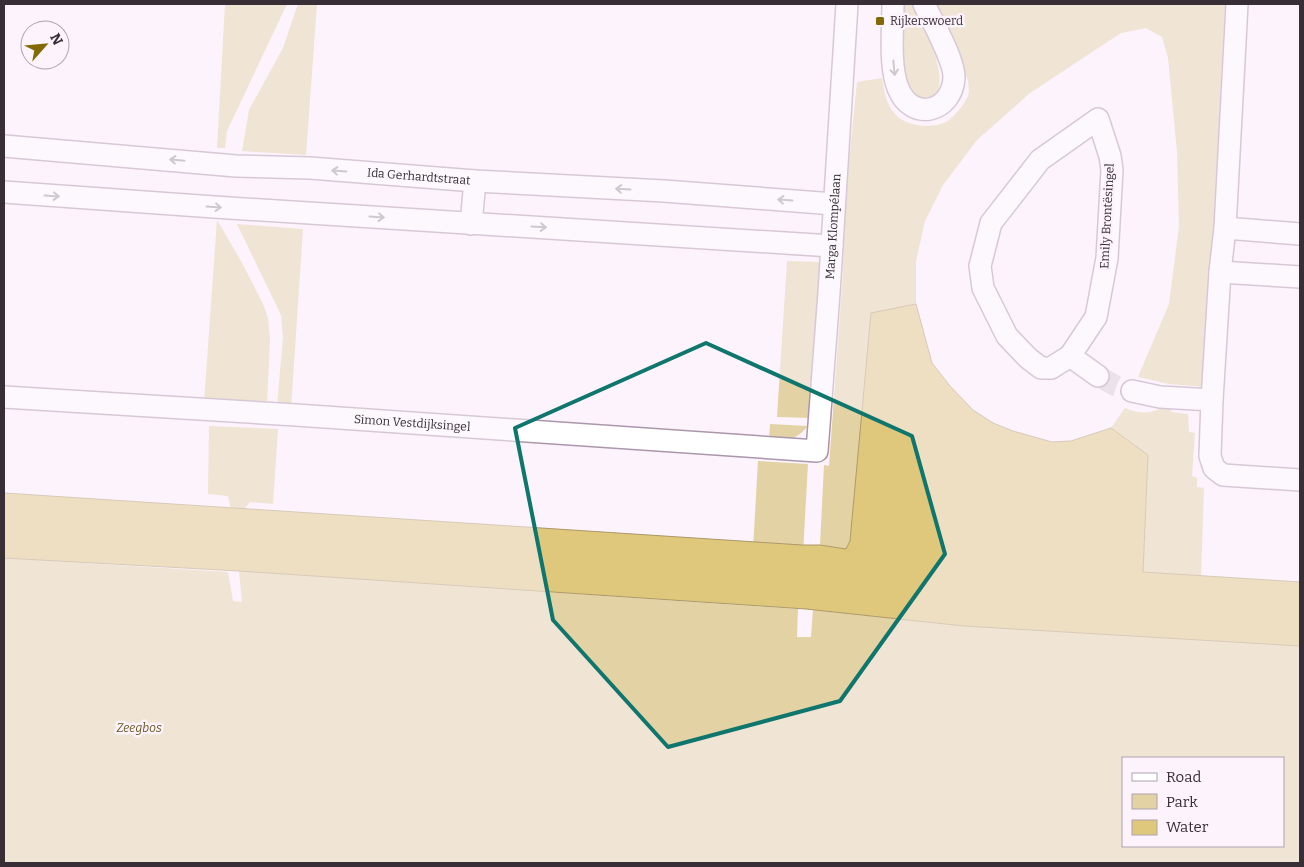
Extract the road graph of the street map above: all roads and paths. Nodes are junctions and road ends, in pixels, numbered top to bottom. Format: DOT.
graph roads {
  1 [pos="847,4"];
  2 [pos="893,4"];
  3 [pos="924,4"];
  4 [pos="1237,4"];
  5 [pos="4,146"];
  6 [pos="475,181"];
  7 [pos="4,192"];
  8 [pos="834,204"];
  9 [pos="471,224"];
  10 [pos="1225,228"];
  11 [pos="1300,234"];
  12 [pos="832,246"];
  13 [pos="1220,272"];
  14 [pos="1300,277"];
  15 [pos="1070,356"];
  16 [pos="1098,376"];
  17 [pos="1132,391"];
  18 [pos="4,397"];
  19 [pos="1212,400"];
  20 [pos="817,448"];
  21 [pos="1300,480"];
  1 -- 8 [label="street, Marga Klompélaan"];
  2 -- 3 [label="street, one-way"];
  4 -- 10 [label="street"];
  6 -- 5 [label="street, Ida Gerhardtstraat, one-way"];
  8 -- 6 [label="street, Ida Gerhardtstraat, one-way"];
  6 -- 9 [label="street"];
  7 -- 9 [label="street, one-way"];
  8 -- 12 [label="street, Marga Klompélaan"];
  9 -- 12 [label="street, one-way"];
  10 -- 11 [label="street"];
  10 -- 13 [label="street"];
  12 -- 20 [label="street, Marga Klompélaan"];
  13 -- 14 [label="street"];
  13 -- 19 [label="street"];
  15 -- 15 [label="street, Emily Brontësingel"];
  15 -- 16 [label="street"];
  17 -- 19 [label="street"];
  18 -- 20 [label="street, Simon Vestdijksingel"];
  19 -- 21 [label="street"];
}
